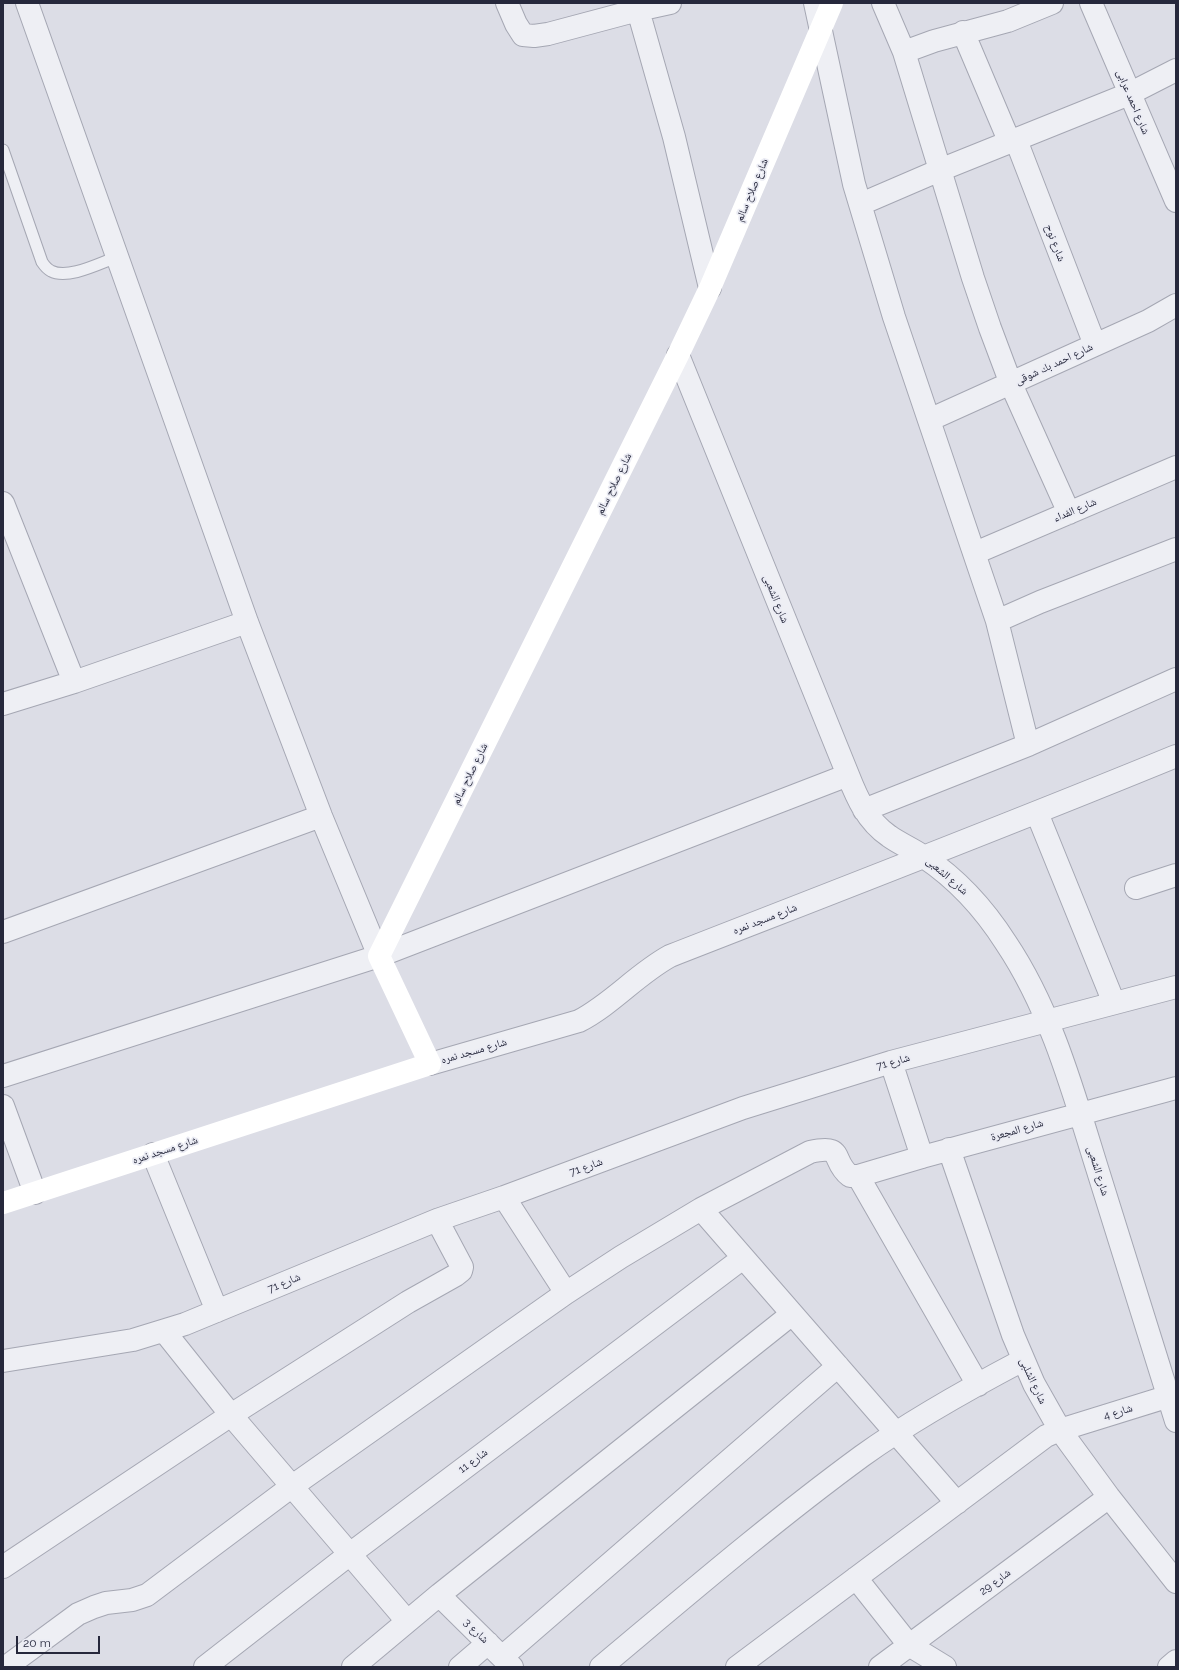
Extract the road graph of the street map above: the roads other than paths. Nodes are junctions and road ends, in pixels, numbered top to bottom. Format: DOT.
graph roads {
  1 [pos="26,3"];
  2 [pos="507,3"];
  3 [pos="670,3"];
  4 [pos="815,3"];
  5 [pos="832,3"];
  6 [pos="883,3"];
  7 [pos="1052,3"];
  8 [pos="1091,3"];
  9 [pos="638,10"];
  10 [pos="821,31"];
  11 [pos="963,32"];
  12 [pos="904,52"];
  13 [pos="1176,70"];
  14 [pos="1129,94"];
  15 [pos="1013,141"];
  16 [pos="3,150"];
  17 [pos="940,170"];
  18 [pos="1176,200"];
  19 [pos="861,204"];
  20 [pos="117,257"];
  21 [pos="710,288"];
  22 [pos="1176,305"];
  23 [pos="1095,345"];
  24 [pos="678,356"];
  25 [pos="1011,384"];
  26 [pos="929,420"];
  27 [pos="1176,467"];
  28 [pos="3,503"];
  29 [pos="1069,513"];
  30 [pos="1176,549"];
  31 [pos="975,553"];
  32 [pos="997,621"];
  33 [pos="247,622"];
  34 [pos="1176,679"];
  35 [pos="74,682"];
  36 [pos="3,704"];
  37 [pos="1028,745"];
  38 [pos="1176,756"];
  39 [pos="848,775"];
  40 [pos="864,810"];
  41 [pos="1037,813"];
  42 [pos="321,816"];
  43 [pos="924,856"];
  44 [pos="1176,875"];
  45 [pos="1136,888"];
  46 [pos="3,932"];
  47 [pos="379,956"];
  48 [pos="1176,987"];
  49 [pos="1114,1003"];
  50 [pos="1047,1020"];
  51 [pos="891,1062"];
  52 [pos="430,1064"];
  53 [pos="3,1076"];
  54 [pos="1176,1088"];
  55 [pos="3,1106"];
  56 [pos="1080,1113"];
  57 [pos="949,1149"];
  58 [pos="153,1154"];
  59 [pos="922,1157"];
  60 [pos="858,1176"];
  61 [pos="35,1193"];
  62 [pos="504,1197"];
  63 [pos="3,1203"];
  64 [pos="701,1209"];
  65 [pos="436,1220"];
  66 [pos="743,1258"];
  67 [pos="566,1293"];
  68 [pos="217,1311"];
  69 [pos="792,1314"];
  70 [pos="164,1331"];
  71 [pos="1023,1360"];
  72 [pos="3,1361"];
  73 [pos="838,1366"];
  74 [pos="978,1385"];
  75 [pos="1172,1395"];
  76 [pos="231,1416"];
  77 [pos="1176,1421"];
  78 [pos="1060,1430"];
  79 [pos="897,1434"];
  80 [pos="291,1486"];
  81 [pos="1109,1497"];
  82 [pos="957,1503"];
  83 [pos="350,1554"];
  84 [pos="3,1567"];
  85 [pos="856,1578"];
  86 [pos="1176,1582"];
  87 [pos="439,1595"];
  88 [pos="407,1621"];
  89 [pos="909,1645"];
  90 [pos="501,1656"];
  91 [pos="1176,1661"];
  92 [pos="6,1667"];
  93 [pos="204,1667"];
  94 [pos="353,1667"];
  95 [pos="460,1667"];
  96 [pos="601,1667"];
  97 [pos="737,1667"];
  98 [pos="880,1667"];
  99 [pos="946,1667"];
  100 [pos="1169,1667"];
  1 -- 20 [label="street"];
  2 -- 9 [label="street"];
  3 -- 9 [label="street"];
  4 -- 10 [label="street"];
  5 -- 10 [label="street, شارع صلاح سالم"];
  6 -- 12 [label="street"];
  7 -- 11 [label="street"];
  8 -- 14 [label="street, شارع احمد عرابى"];
  9 -- 21 [label="street"];
  10 -- 19 [label="street"];
  10 -- 21 [label="street, شارع صلاح سالم"];
  11 -- 12 [label="street"];
  11 -- 15 [label="street, شارع نوح"];
  12 -- 17 [label="street"];
  13 -- 14 [label="street"];
  14 -- 15 [label="street"];
  14 -- 18 [label="street, شارع احمد عرابى"];
  15 -- 17 [label="street"];
  15 -- 23 [label="street, شارع نوح"];
  16 -- 20 [label="lane"];
  17 -- 19 [label="street"];
  17 -- 25 [label="street"];
  19 -- 26 [label="street"];
  20 -- 33 [label="street"];
  21 -- 24 [label="street, شارع صلاح سالم"];
  22 -- 23 [label="street, شارع احمد بك شوقى"];
  23 -- 25 [label="street, شارع احمد بك شوقى"];
  24 -- 39 [label="street, شارع الشعبى"];
  24 -- 47 [label="street, شارع صلاح سالم"];
  25 -- 26 [label="street, شارع احمد بك شوقى"];
  25 -- 29 [label="street"];
  26 -- 31 [label="street"];
  27 -- 29 [label="street, شارع الفداء"];
  28 -- 35 [label="street"];
  29 -- 31 [label="street, شارع الفداء"];
  30 -- 32 [label="street"];
  31 -- 32 [label="street"];
  32 -- 37 [label="street"];
  33 -- 35 [label="street"];
  33 -- 42 [label="street"];
  34 -- 37 [label="street"];
  35 -- 36 [label="street"];
  37 -- 40 [label="street"];
  38 -- 41 [label="street, شارع مسجد نمره"];
  39 -- 40 [label="street, شارع الشعبى"];
  39 -- 47 [label="street"];
  40 -- 43 [label="street, شارع الشعبى"];
  41 -- 43 [label="street, شارع مسجد نمره"];
  41 -- 49 [label="street"];
  42 -- 46 [label="street"];
  42 -- 47 [label="street"];
  43 -- 50 [label="street, شارع الشعبى"];
  43 -- 52 [label="street, شارع مسجد نمره"];
  44 -- 45 [label="street"];
  47 -- 52 [label="street"];
  47 -- 53 [label="street"];
  48 -- 49 [label="street, شارع 71"];
  49 -- 50 [label="street, شارع 71"];
  50 -- 51 [label="street, شارع 71"];
  50 -- 56 [label="street, شارع الشعبى"];
  51 -- 59 [label="street"];
  51 -- 62 [label="street, شارع 71"];
  52 -- 58 [label="street, شارع مسجد نمره"];
  54 -- 56 [label="street, شارع المجعرة"];
  55 -- 61 [label="street"];
  56 -- 57 [label="street, شارع المجعرة"];
  56 -- 75 [label="street, شارع الشعبى"];
  57 -- 59 [label="street, شارع المجعرة"];
  57 -- 71 [label="street, شارع الشلبى"];
  58 -- 61 [label="street, شارع مسجد نمره"];
  58 -- 68 [label="street"];
  59 -- 60 [label="street, شارع المجعرة"];
  60 -- 64 [label="street"];
  60 -- 74 [label="street"];
  61 -- 63 [label="street, شارع مسجد نمره"];
  62 -- 65 [label="street, شارع 71"];
  62 -- 67 [label="street"];
  64 -- 66 [label="street"];
  64 -- 67 [label="street"];
  65 -- 68 [label="street, شارع 71"];
  65 -- 76 [label="street"];
  66 -- 69 [label="street"];
  66 -- 83 [label="street, شارع 11"];
  67 -- 80 [label="street"];
  68 -- 70 [label="street, شارع 71"];
  69 -- 73 [label="street"];
  69 -- 87 [label="street"];
  70 -- 72 [label="street, شارع 71"];
  70 -- 76 [label="street"];
  71 -- 74 [label="street"];
  71 -- 78 [label="street, شارع الشلبى"];
  73 -- 79 [label="street"];
  73 -- 90 [label="street"];
  74 -- 79 [label="street"];
  75 -- 77 [label="street, شارع الشعبى"];
  75 -- 78 [label="street, شارع 4"];
  76 -- 80 [label="street"];
  76 -- 84 [label="street"];
  78 -- 81 [label="street, شارع الشلبى"];
  78 -- 82 [label="street, شارع 4"];
  79 -- 82 [label="street"];
  79 -- 96 [label="street"];
  80 -- 83 [label="street"];
  80 -- 92 [label="street"];
  81 -- 86 [label="street, شارع الشلبى"];
  81 -- 89 [label="street, شارع 29"];
  82 -- 85 [label="street, شارع 4"];
  83 -- 88 [label="street"];
  83 -- 93 [label="street, شارع 11"];
  85 -- 89 [label="street"];
  85 -- 97 [label="street, شارع 4"];
  87 -- 88 [label="street"];
  87 -- 90 [label="street, شارع 3"];
  88 -- 94 [label="street"];
  89 -- 98 [label="street, شارع 29"];
  89 -- 99 [label="street"];
  90 -- 95 [label="street"];
  91 -- 100 [label="street"];
}
